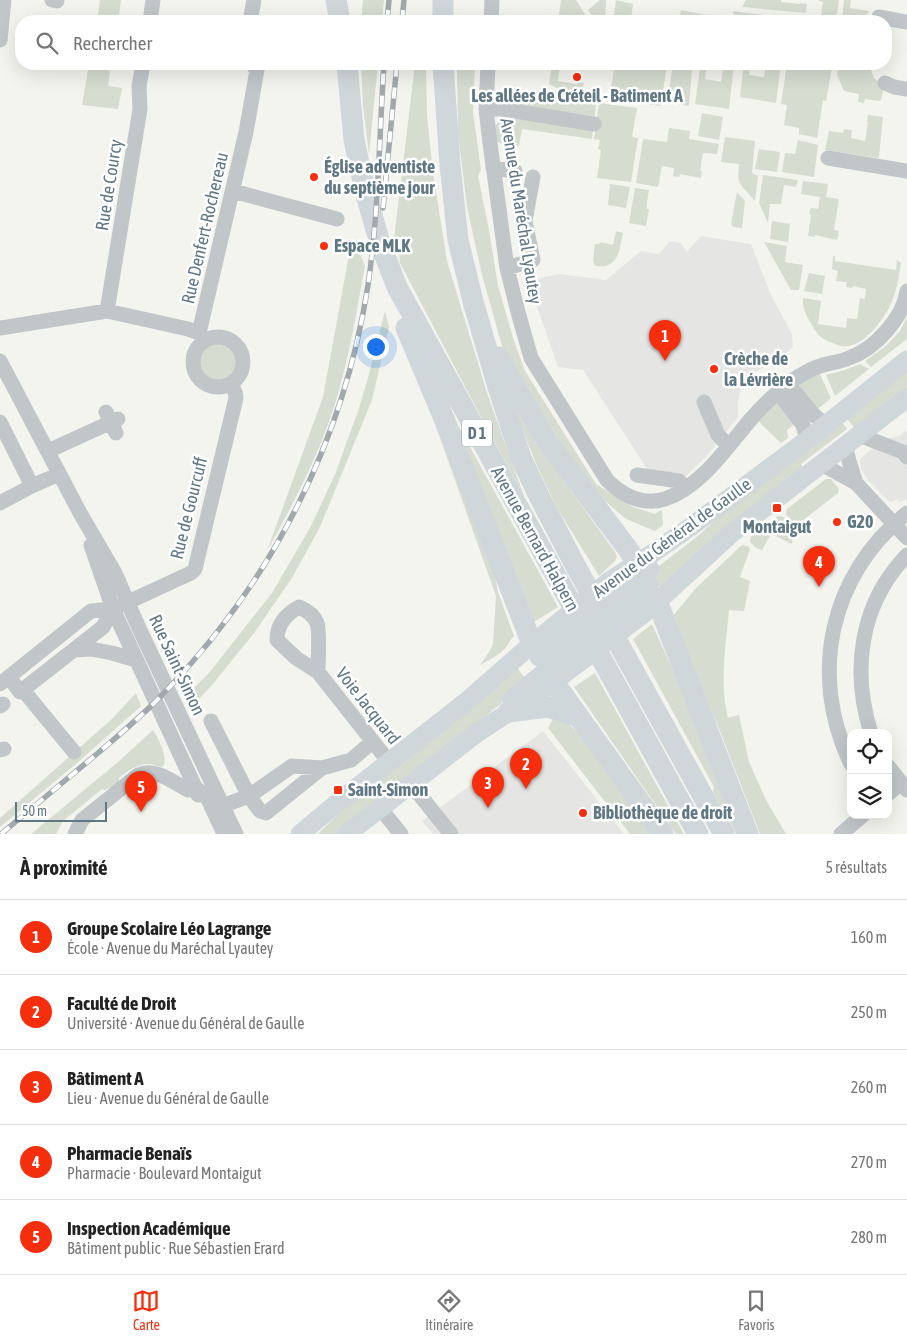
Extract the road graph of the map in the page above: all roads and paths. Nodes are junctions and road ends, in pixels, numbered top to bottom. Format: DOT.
graph roads {
  1 [pos="4,0"];
  2 [pos="153,0"];
  3 [pos="254,0"];
  4 [pos="336,0"];
  5 [pos="350,0"];
  6 [pos="444,0"];
  7 [pos="492,0"];
  8 [pos="151,15"];
  9 [pos="251,15"];
  10 [pos="339,15"];
  11 [pos="348,15"];
  12 [pos="443,15"];
  13 [pos="491,15"];
  14 [pos="892,19"];
  15 [pos="907,22"];
  16 [pos="0,40"];
  17 [pos="142,70"];
  18 [pos="257,70"];
  19 [pos="348,70"];
  20 [pos="442,70"];
  21 [pos="488,70"];
  22 [pos="885,83"];
  23 [pos="907,89"];
  24 [pos="486,109"];
  25 [pos="594,124"];
  26 [pos="828,158"];
  27 [pos="493,168"];
  28 [pos="515,171"];
  29 [pos="907,171"];
  30 [pos="533,177"];
  31 [pos="233,191"];
  32 [pos="337,219"];
  33 [pos="507,268"];
  34 [pos="397,286"];
  35 [pos="907,291"];
  36 [pos="474,305"];
  37 [pos="107,311"];
  38 [pos="0,328"];
  39 [pos="202,336"];
  40 [pos="907,360"];
  41 [pos="0,361"];
  42 [pos="230,384"];
  43 [pos="783,388"];
  44 [pos="907,398"];
  45 [pos="704,402"];
  46 [pos="0,422"];
  47 [pos="113,422"];
  48 [pos="826,425"];
  49 [pos="807,440"];
  50 [pos="852,440"];
  51 [pos="729,446"];
  52 [pos="48,451"];
  53 [pos="905,455"];
  54 [pos="821,464"];
  55 [pos="59,474"];
  56 [pos="637,475"];
  57 [pos="856,482"];
  58 [pos="32,486"];
  59 [pos="686,488"];
  60 [pos="0,503"];
  61 [pos="80,513"];
  62 [pos="907,513"];
  63 [pos="894,524"];
  64 [pos="907,538"];
  65 [pos="907,555"];
  66 [pos="647,581"];
  67 [pos="128,602"];
  68 [pos="113,609"];
  69 [pos="74,650"];
  70 [pos="136,660"];
  71 [pos="542,664"];
  72 [pos="318,672"];
  73 [pos="4,681"];
  74 [pos="23,690"];
  75 [pos="508,712"];
  76 [pos="579,717"];
  77 [pos="211,721"];
  78 [pos="870,729"];
  79 [pos="477,733"];
  80 [pos="372,742"];
  81 [pos="74,752"];
  82 [pos="847,754"];
  83 [pos="389,762"];
  84 [pos="322,768"];
  85 [pos="892,771"];
  86 [pos="411,784"];
  87 [pos="904,786"];
  88 [pos="195,787"];
  89 [pos="892,792"];
  90 [pos="248,796"];
  91 [pos="222,806"];
  92 [pos="380,808"];
  93 [pos="858,819"];
  94 [pos="75,834"];
  95 [pos="214,834"];
  96 [pos="224,834"];
  97 [pos="236,834"];
  98 [pos="300,834"];
  99 [pos="347,834"];
  100 [pos="401,834"];
  101 [pos="450,834"];
  102 [pos="663,834"];
  103 [pos="698,834"];
  104 [pos="724,834"];
  105 [pos="748,834"];
  106 [pos="841,834"];
  1 -- 16 [label="street"];
  2 -- 8 [label="street"];
  3 -- 9 [label="street"];
  4 -- 10 [label="highway"];
  5 -- 11 [label="highway"];
  6 -- 12 [label="highway"];
  7 -- 13 [label="street"];
  14 -- 15 [label="street"];
  17 -- 37 [label="street, Rue de Courcy"];
  18 -- 31 [label="street, Rue Denfert-Rochereau"];
  19 -- 34 [label="highway, Avenue Bernard Halpern / D 1"];
  20 -- 36 [label="highway, Avenue Bernard Halpern / D 1"];
  21 -- 24 [label="street, Avenue du Maréchal Lyautey"];
  22 -- 23 [label="street"];
  24 -- 25 [label="street"];
  24 -- 27 [label="street, Avenue du Maréchal Lyautey"];
  26 -- 29 [label="street"];
  27 -- 28 [label="street"];
  27 -- 33 [label="street, Avenue du Maréchal Lyautey"];
  30 -- 33 [label="street"];
  31 -- 32 [label="street"];
  31 -- 39 [label="street, Rue Denfert-Rochereau"];
  33 -- 59 [label="street, Avenue du Maréchal Lyautey"];
  34 -- 71 [label="highway"];
  34 -- 103 [label="highway, Avenue Bernard Halpern / D 1"];
  35 -- 43 [label="street, Avenue du Maréchal Lyautey"];
  36 -- 66 [label="highway"];
  36 -- 104 [label="highway, Avenue Bernard Halpern / D 1"];
  37 -- 38 [label="street"];
  37 -- 39 [label="street"];
  39 -- 42 [label="street"];
  39 -- 42 [label="street"];
  40 -- 48 [label="main road, Avenue du Général de Gaulle"];
  41 -- 52 [label="street, Rue Saint-Simon"];
  42 -- 67 [label="street, Rue de Gourcuff"];
  43 -- 48 [label="street"];
  43 -- 49 [label="street"];
  43 -- 51 [label="street, Avenue du Maréchal Lyautey"];
  44 -- 50 [label="main road, Avenue du Général de Gaulle"];
  45 -- 51 [label="street"];
  46 -- 58 [label="street"];
  47 -- 52 [label="street"];
  48 -- 49 [label="main road, Avenue du Général de Gaulle"];
  49 -- 66 [label="main road, Avenue du Général de Gaulle"];
  50 -- 53 [label="street"];
  50 -- 54 [label="main road, Avenue du Général de Gaulle"];
  50 -- 57 [label="street"];
  51 -- 59 [label="street, Avenue du Maréchal Lyautey"];
  52 -- 55 [label="street, Rue Saint-Simon"];
  54 -- 57 [label="street"];
  54 -- 66 [label="main road, Avenue du Général de Gaulle"];
  55 -- 58 [label="street"];
  55 -- 61 [label="street, Rue Saint-Simon"];
  56 -- 59 [label="street"];
  57 -- 63 [label="street"];
  58 -- 60 [label="street"];
  61 -- 67 [label="street, Rue Saint-Simon"];
  61 -- 68 [label="street, Rue Saint-Simon"];
  62 -- 63 [label="street"];
  63 -- 64 [label="street"];
  63 -- 82 [label="street"];
  65 -- 78 [label="street"];
  66 -- 71 [label="main road, Avenue du Général de Gaulle"];
  66 -- 71 [label="main road, Avenue du Général de Gaulle"];
  66 -- 105 [label="highway"];
  67 -- 68 [label="street"];
  67 -- 91 [label="street, Rue Saint-Simon"];
  68 -- 69 [label="street"];
  68 -- 70 [label="street, Rue Saint-Simon"];
  68 -- 73 [label="street"];
  69 -- 70 [label="street"];
  69 -- 74 [label="street"];
  70 -- 88 [label="street, Rue Saint-Simon"];
  71 -- 75 [label="main road, Avenue du Général de Gaulle"];
  71 -- 76 [label="highway"];
  71 -- 79 [label="main road"];
  71 -- 83 [label="main road, Avenue du Général de Gaulle"];
  72 -- 80 [label="street, Voie Jacquard"];
  73 -- 74 [label="street"];
  74 -- 81 [label="street"];
  75 -- 76 [label="highway"];
  75 -- 79 [label="main road, Avenue du Général de Gaulle"];
  76 -- 102 [label="highway"];
  77 -- 90 [label="street"];
  79 -- 86 [label="main road, Avenue du Général de Gaulle"];
  80 -- 83 [label="street, Voie Jacquard"];
  80 -- 84 [label="street"];
  83 -- 98 [label="main road, Avenue du Général de Gaulle"];
  84 -- 90 [label="street"];
  84 -- 90 [label="street"];
  85 -- 87 [label="street"];
  86 -- 92 [label="main road, Avenue du Général de Gaulle"];
  86 -- 101 [label="street"];
  87 -- 89 [label="street"];
  88 -- 94 [label="street"];
  88 -- 95 [label="street, Rue Saint-Simon"];
  88 -- 96 [label="street, Rue Saint-Simon"];
  90 -- 91 [label="street"];
  91 -- 97 [label="street, Rue Saint-Simon"];
  92 -- 99 [label="main road, Avenue du Général de Gaulle"];
  92 -- 100 [label="street"];
  93 -- 106 [label="street"];
}
